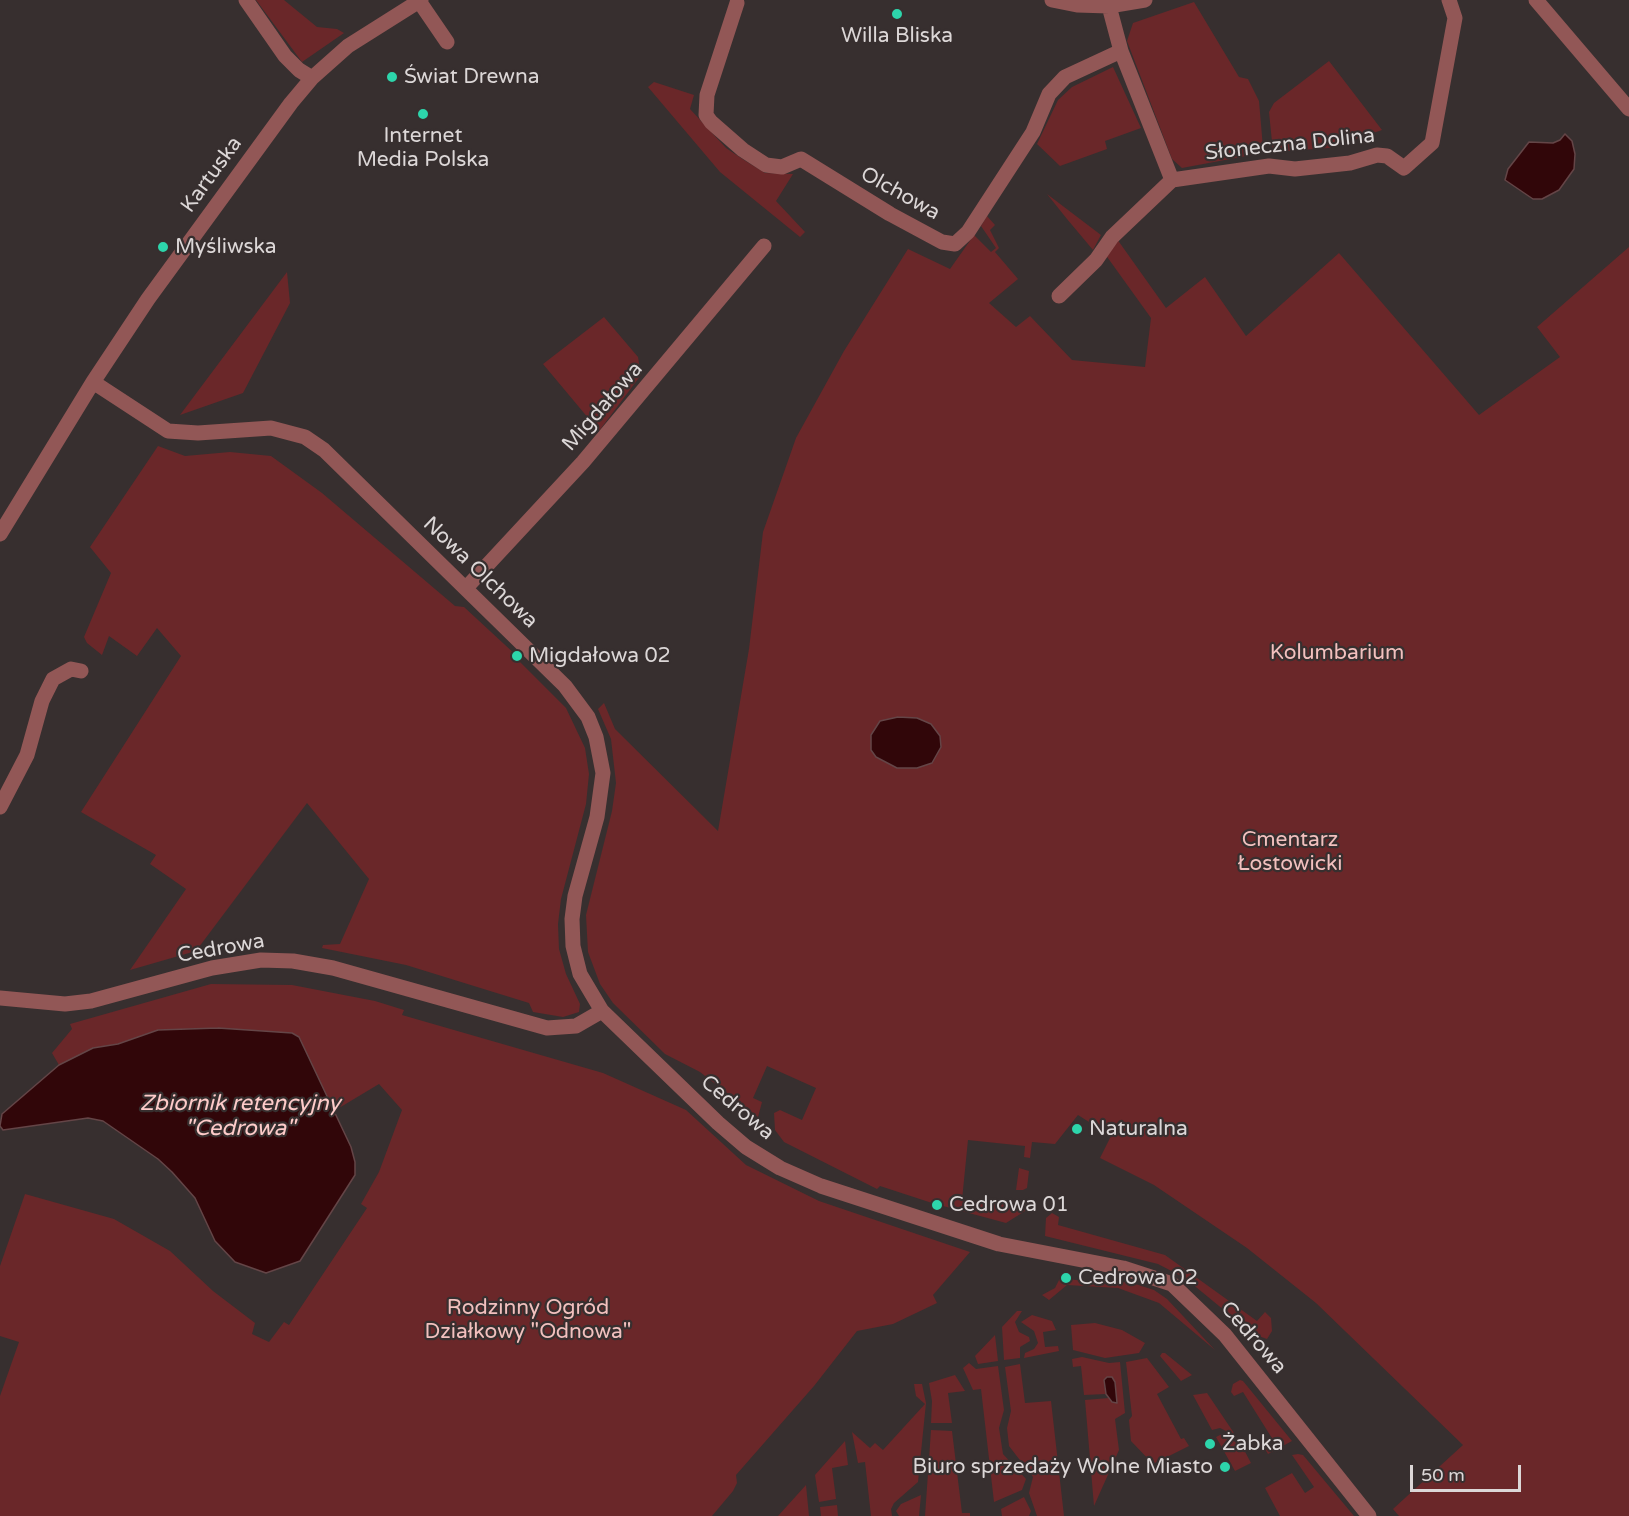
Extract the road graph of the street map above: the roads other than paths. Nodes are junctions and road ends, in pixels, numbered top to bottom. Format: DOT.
graph roads {
  1 [pos="246,0"];
  2 [pos="420,0"];
  3 [pos="1052,0"];
  4 [pos="1145,0"];
  5 [pos="1449,0"];
  6 [pos="1536,0"];
  7 [pos="737,3"];
  8 [pos="1109,6"];
  9 [pos="447,42"];
  10 [pos="1121,51"];
  11 [pos="312,78"];
  12 [pos="1629,110"];
  13 [pos="1173,180"];
  14 [pos="764,246"];
  15 [pos="1059,296"];
  16 [pos="93,382"];
  17 [pos="0,534"];
  18 [pos="466,588"];
  19 [pos="81,671"];
  20 [pos="0,807"];
  21 [pos="0,998"];
  22 [pos="602,1011"];
  23 [pos="1370,1516"];
  1 -- 11 [label="street"];
  2 -- 9 [label="street"];
  2 -- 11 [label="street, Kartuska"];
  3 -- 8 [label="street"];
  4 -- 8 [label="street"];
  5 -- 13 [label="street, Słoneczna Dolina"];
  6 -- 12 [label="street"];
  7 -- 10 [label="street, Olchowa"];
  8 -- 10 [label="street"];
  10 -- 13 [label="street"];
  11 -- 16 [label="street, Kartuska"];
  13 -- 15 [label="street"];
  14 -- 18 [label="street, Migdałowa"];
  16 -- 17 [label="street, Kartuska"];
  16 -- 18 [label="street, Nowa Olchowa"];
  18 -- 22 [label="street, Nowa Olchowa"];
  19 -- 20 [label="street"];
  21 -- 22 [label="street, Cedrowa"];
  22 -- 23 [label="street, Cedrowa"];
}
